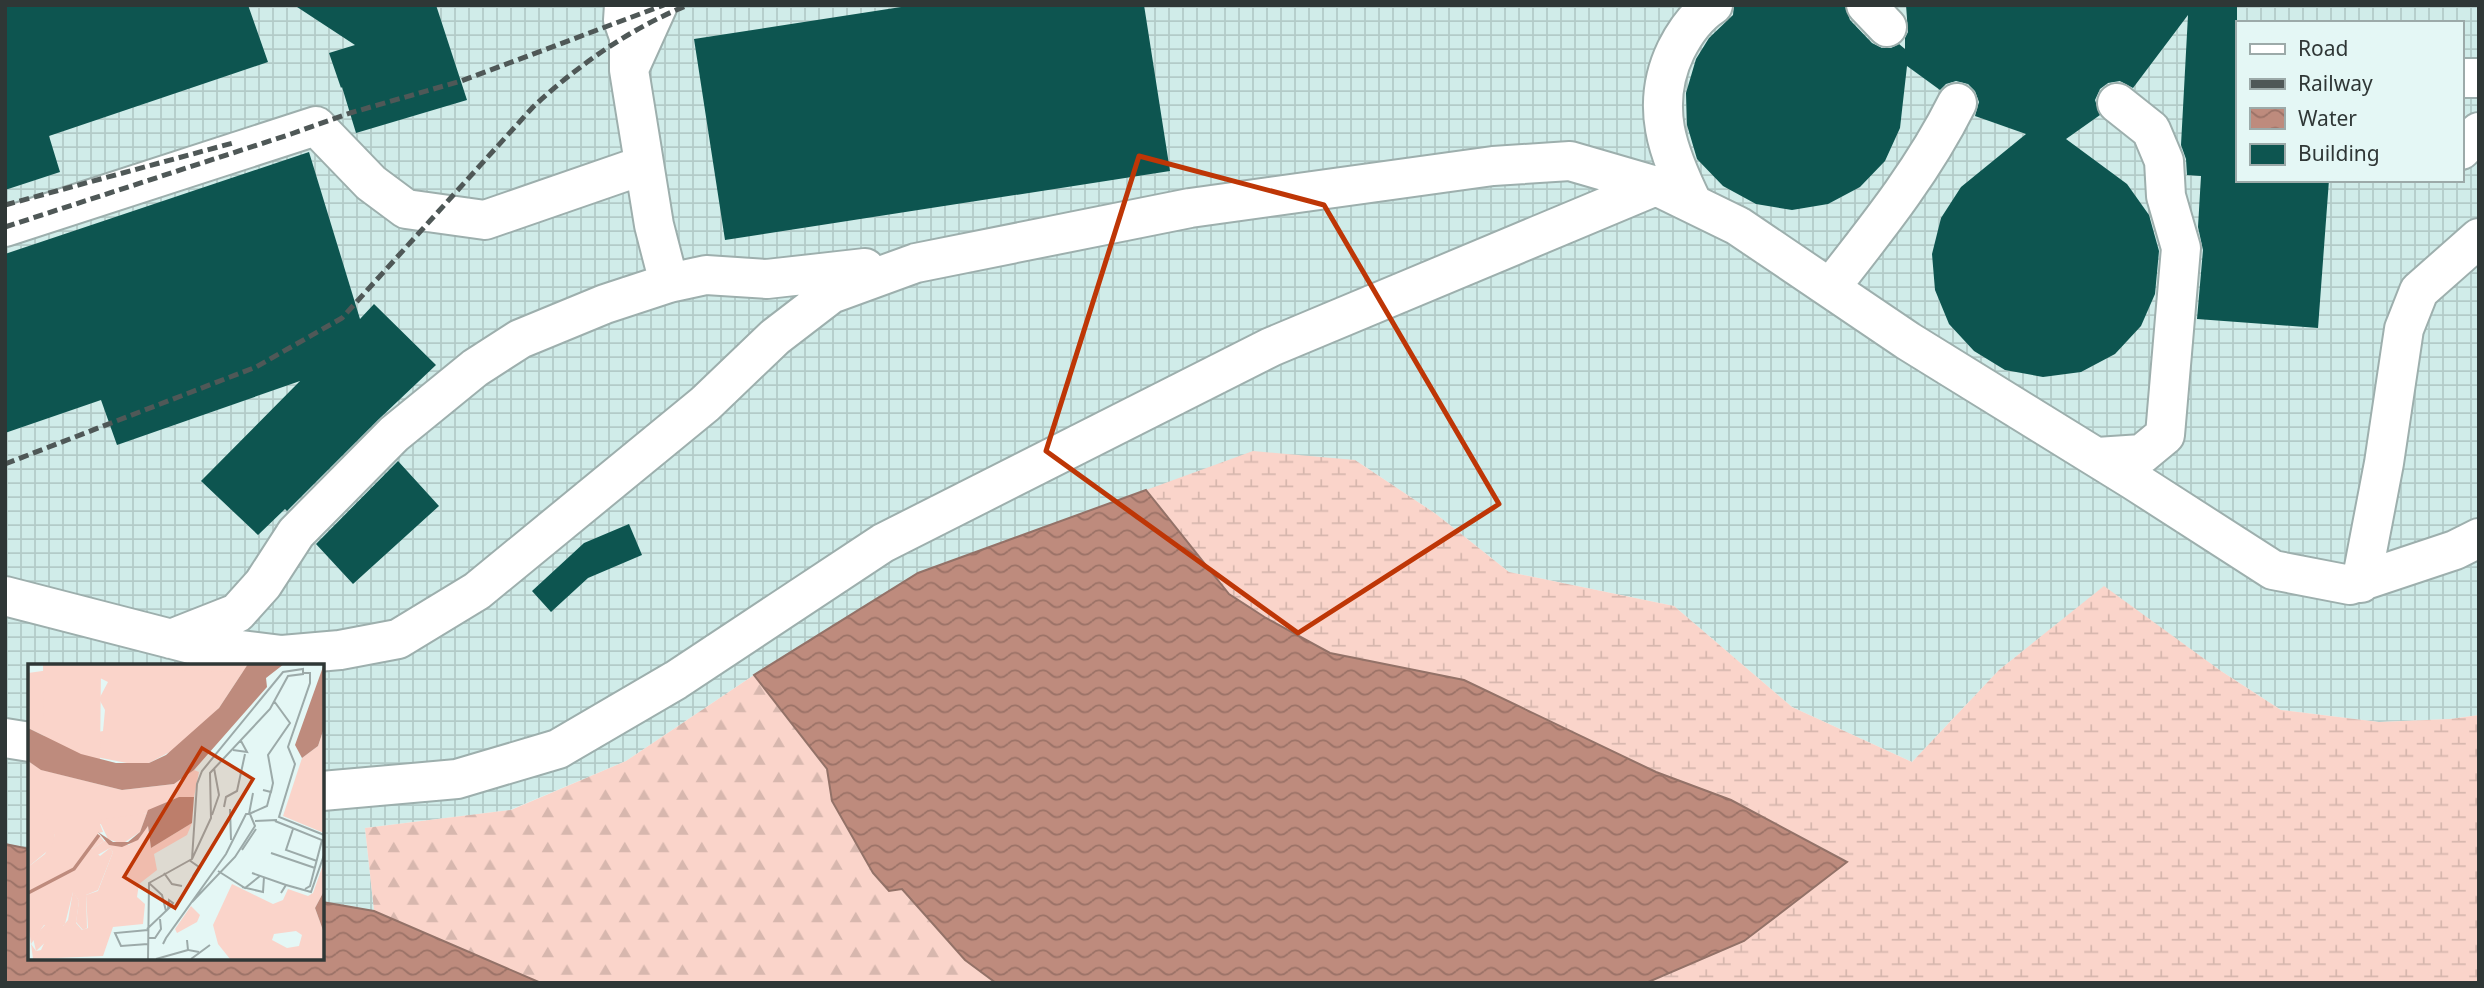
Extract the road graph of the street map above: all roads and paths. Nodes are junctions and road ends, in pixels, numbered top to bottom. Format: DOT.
graph roads {
  1 [pos="624,5"];
  2 [pos="658,5"];
  3 [pos="1713,5"];
  4 [pos="629,70"];
  5 [pos="1957,103"];
  6 [pos="2117,103"];
  7 [pos="2479,132"];
  8 [pos="2463,148"];
  9 [pos="644,166"];
  10 [pos="1656,186"];
  11 [pos="1693,204"];
  12 [pos="5,227"];
  13 [pos="2479,238"];
  14 [pos="916,263"];
  15 [pos="669,282"];
  16 [pos="1830,288"];
  17 [pos="2097,457"];
  18 [pos="2479,538"];
  19 [pos="2361,583"];
  20 [pos="5,596"];
  21 [pos="237,613"];
  22 [pos="171,639"];
  23 [pos="282,655"];
  24 [pos="5,738"];
  25 [pos="28,742"];
  26 [pos="324,791"];
  1 -- 4 [label="lane"];
  2 -- 4 [label="lane"];
  3 -- 11 [label="lane"];
  4 -- 9 [label="lane"];
  5 -- 16 [label="lane"];
  6 -- 17 [label="lane"];
  7 -- 8 [label="lane"];
  9 -- 12 [label="lane"];
  9 -- 15 [label="lane"];
  10 -- 11 [label="lane"];
  10 -- 14 [label="lane"];
  10 -- 26 [label="lane"];
  11 -- 16 [label="lane"];
  13 -- 19 [label="lane"];
  14 -- 15 [label="lane"];
  14 -- 23 [label="lane"];
  15 -- 21 [label="lane"];
  16 -- 17 [label="lane"];
  17 -- 19 [label="lane"];
  18 -- 19 [label="lane"];
  20 -- 22 [label="lane"];
  21 -- 22 [label="lane"];
  21 -- 23 [label="lane"];
  22 -- 23 [label="lane"];
  24 -- 25 [label="lane"];
}
